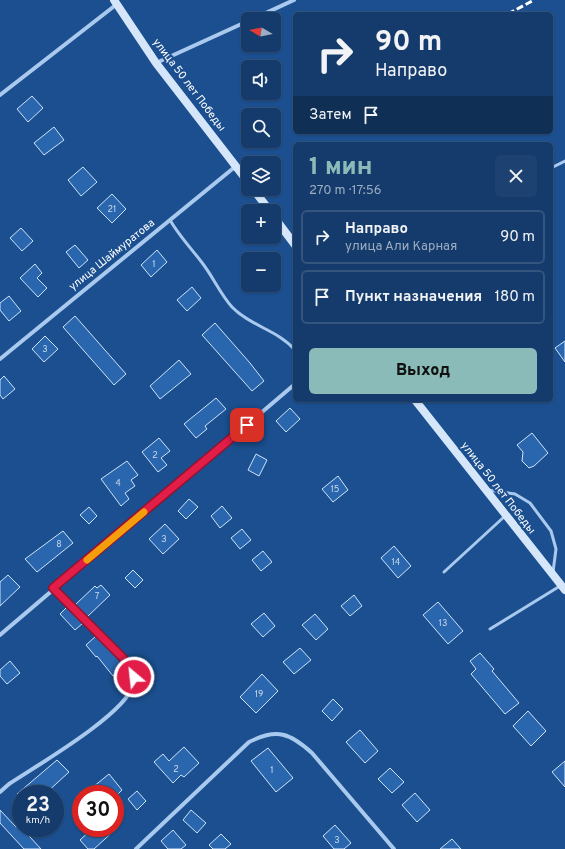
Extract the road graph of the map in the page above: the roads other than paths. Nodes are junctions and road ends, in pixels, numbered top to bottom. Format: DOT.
graph roads {
  1 [pos="294,0"];
  2 [pos="116,1"];
  3 [pos="268,12"];
  4 [pos="241,24"];
  5 [pos="156,63"];
  6 [pos="0,95"];
  7 [pos="565,161"];
  8 [pos="236,166"];
  9 [pos="553,167"];
  10 [pos="241,173"];
  11 [pos="258,196"];
  12 [pos="265,204"];
  13 [pos="170,220"];
  14 [pos="281,226"];
  15 [pos="293,242"];
  16 [pos="293,348"];
  17 [pos="0,359"];
  18 [pos="293,386"];
  19 [pos="417,402"];
  20 [pos="486,490"];
  21 [pos="506,515"];
  22 [pos="444,572"];
  23 [pos="553,574"];
  24 [pos="53,588"];
  25 [pos="563,588"];
  26 [pos="490,630"];
  27 [pos="0,635"];
  28 [pos="0,792"];
  29 [pos="136,849"];
  30 [pos="394,849"];
  1 -- 3 [label="street"];
  2 -- 5 [label="street, улица 50 лет Победы"];
  2 -- 6 [label="street"];
  4 -- 5 [label="street"];
  5 -- 8 [label="street, улица 50 лет Победы"];
  7 -- 9 [label="lane"];
  8 -- 10 [label="street, улица 50 лет Победы"];
  8 -- 13 [label="street, улица Шаймуратова"];
  11 -- 12 [label="street"];
  13 -- 16 [label="lane"];
  13 -- 17 [label="street, улица Шаймуратова"];
  14 -- 15 [label="street"];
  18 -- 24 [label="street"];
  19 -- 20 [label="street, улица 50 лет Победы"];
  20 -- 21 [label="street, улица 50 лет Победы"];
  20 -- 23 [label="lane"];
  21 -- 22 [label="lane"];
  21 -- 23 [label="street, улица 50 лет Победы"];
  23 -- 25 [label="street, улица 50 лет Победы"];
  24 -- 27 [label="street"];
  24 -- 28 [label="street"];
  25 -- 26 [label="lane"];
  29 -- 30 [label="street"];
}
